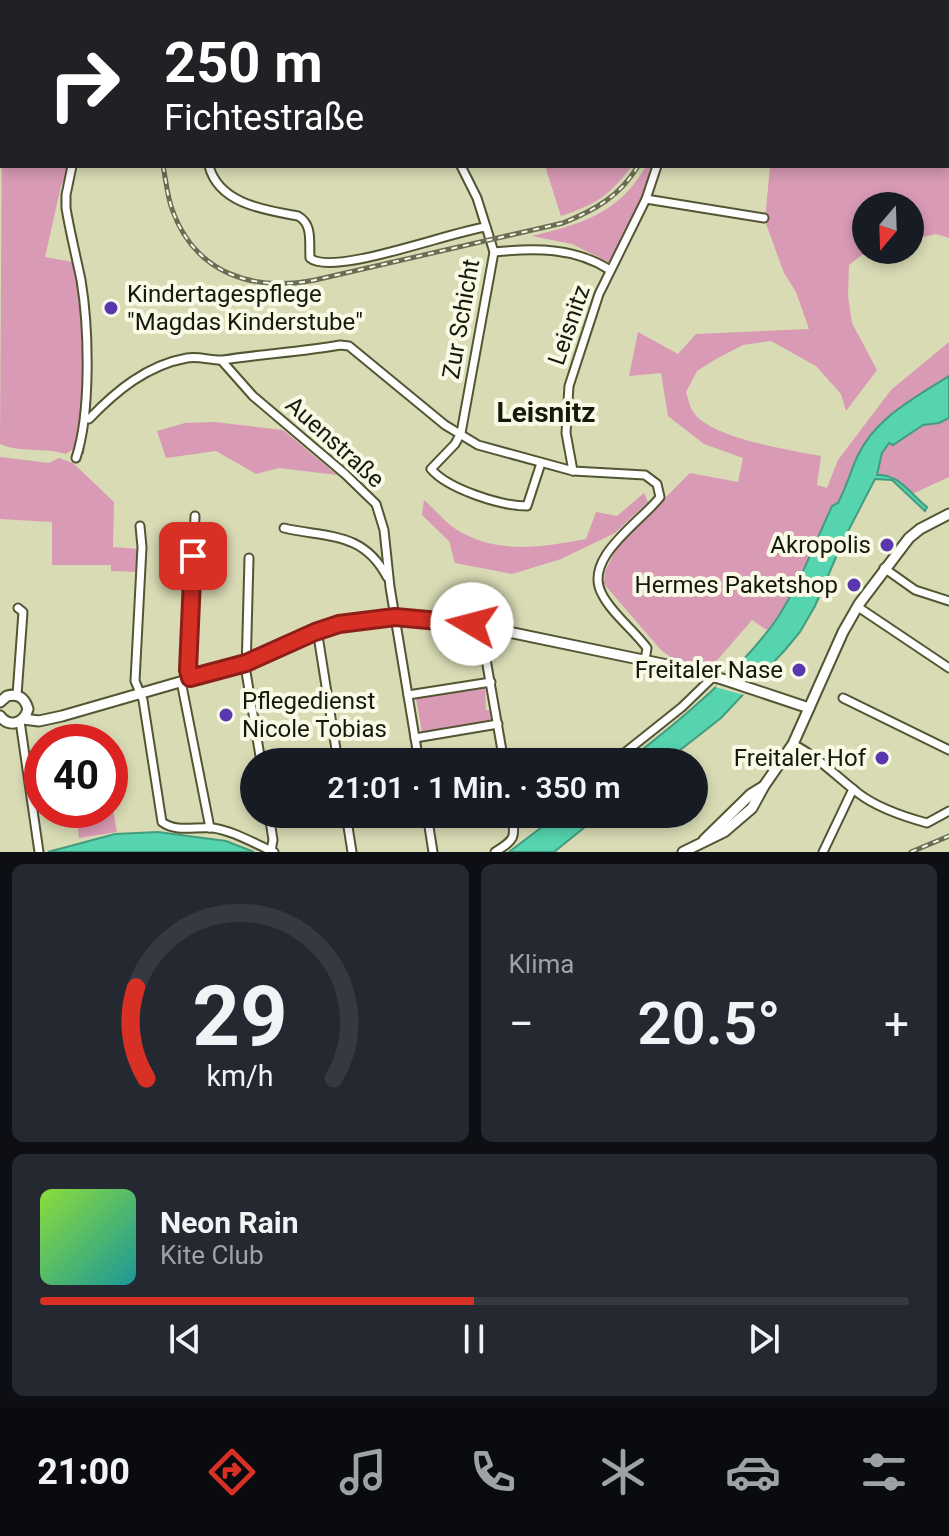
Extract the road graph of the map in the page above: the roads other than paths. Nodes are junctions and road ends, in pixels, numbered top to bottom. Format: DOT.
graph roads {
  1 [pos="72,168"];
  2 [pos="210,168"];
  3 [pos="462,168"];
  4 [pos="656,168"];
  5 [pos="646,199"];
  6 [pos="764,218"];
  7 [pos="486,227"];
  8 [pos="494,252"];
  9 [pos="610,270"];
  10 [pos="222,361"];
  11 [pos="85,418"];
  12 [pos="460,435"];
  13 [pos="76,458"];
  14 [pos="541,463"];
  15 [pos="573,471"];
  16 [pos="949,514"];
  17 [pos="195,516"];
  18 [pos="140,526"];
  19 [pos="284,528"];
  20 [pos="249,558"];
  21 [pos="884,568"];
  22 [pos="389,583"];
  23 [pos="949,601"];
  24 [pos="858,607"];
  25 [pos="18,608"];
  26 [pos="395,617"];
  27 [pos="486,627"];
  28 [pos="315,632"];
  29 [pos="645,660"];
  30 [pos="246,663"];
  31 [pos="949,668"];
  32 [pos="717,678"];
  33 [pos="185,679"];
  34 [pos="491,682"];
  35 [pos="140,693"];
  36 [pos="17,695"];
  37 [pos="408,695"];
  38 [pos="843,698"];
  39 [pos="0,701"];
  40 [pos="809,708"];
  41 [pos="24,716"];
  42 [pos="1,720"];
  43 [pos="498,724"];
  44 [pos="415,738"];
  45 [pos="793,744"];
  46 [pos="259,748"];
  47 [pos="336,748"];
  48 [pos="417,748"];
  49 [pos="502,748"];
  50 [pos="631,748"];
  51 [pos="949,750"];
  52 [pos="853,789"];
  53 [pos="949,811"];
  54 [pos="210,828"];
  55 [pos="271,828"];
  56 [pos="348,828"];
  57 [pos="429,828"];
  58 [pos="513,828"];
  59 [pos="273,851"];
  60 [pos="39,852"];
  61 [pos="352,852"];
  62 [pos="433,852"];
  63 [pos="495,852"];
  64 [pos="683,852"];
  65 [pos="823,852"];
  1 -- 11 [label="street"];
  2 -- 7 [label="street"];
  3 -- 7 [label="street, Zur Schicht"];
  4 -- 5 [label="street, Leisnitz"];
  5 -- 6 [label="street"];
  5 -- 9 [label="street, Leisnitz"];
  7 -- 8 [label="street, Zur Schicht"];
  8 -- 9 [label="street, Leisnitz"];
  8 -- 12 [label="street, Zur Schicht"];
  9 -- 15 [label="street, Leisnitz"];
  10 -- 11 [label="street"];
  10 -- 12 [label="street"];
  10 -- 22 [label="street, Auenstraße"];
  11 -- 13 [label="street"];
  12 -- 14 [label="street"];
  12 -- 14 [label="street"];
  14 -- 15 [label="street"];
  15 -- 29 [label="street"];
  16 -- 21 [label="street"];
  17 -- 33 [label="street"];
  18 -- 35 [label="street"];
  19 -- 22 [label="street"];
  20 -- 30 [label="street"];
  21 -- 23 [label="street"];
  21 -- 24 [label="street"];
  22 -- 26 [label="street, Auenstraße"];
  24 -- 31 [label="street"];
  24 -- 40 [label="street"];
  25 -- 36 [label="street"];
  26 -- 27 [label="street"];
  26 -- 28 [label="street"];
  26 -- 37 [label="street, Auenstraße"];
  27 -- 29 [label="street"];
  27 -- 34 [label="street"];
  28 -- 30 [label="street"];
  28 -- 47 [label="street"];
  29 -- 32 [label="street"];
  30 -- 33 [label="street"];
  30 -- 46 [label="street"];
  32 -- 40 [label="street"];
  32 -- 50 [label="street"];
  33 -- 35 [label="street"];
  33 -- 54 [label="street"];
  34 -- 37 [label="street"];
  34 -- 43 [label="street"];
  35 -- 41 [label="street"];
  35 -- 54 [label="street"];
  36 -- 39 [label="street"];
  36 -- 41 [label="street"];
  37 -- 44 [label="street, Auenstraße"];
  38 -- 51 [label="street"];
  40 -- 45 [label="street"];
  41 -- 42 [label="street"];
  41 -- 60 [label="street"];
  43 -- 44 [label="street"];
  43 -- 49 [label="street"];
  44 -- 48 [label="street, Auenstraße"];
  45 -- 52 [label="street"];
  45 -- 64 [label="street"];
  52 -- 53 [label="street"];
  52 -- 65 [label="street"];
  54 -- 59 [label="street"];
  55 -- 59 [label="street"];
  56 -- 61 [label="street"];
  57 -- 62 [label="street"];
  58 -- 63 [label="street"];
}
